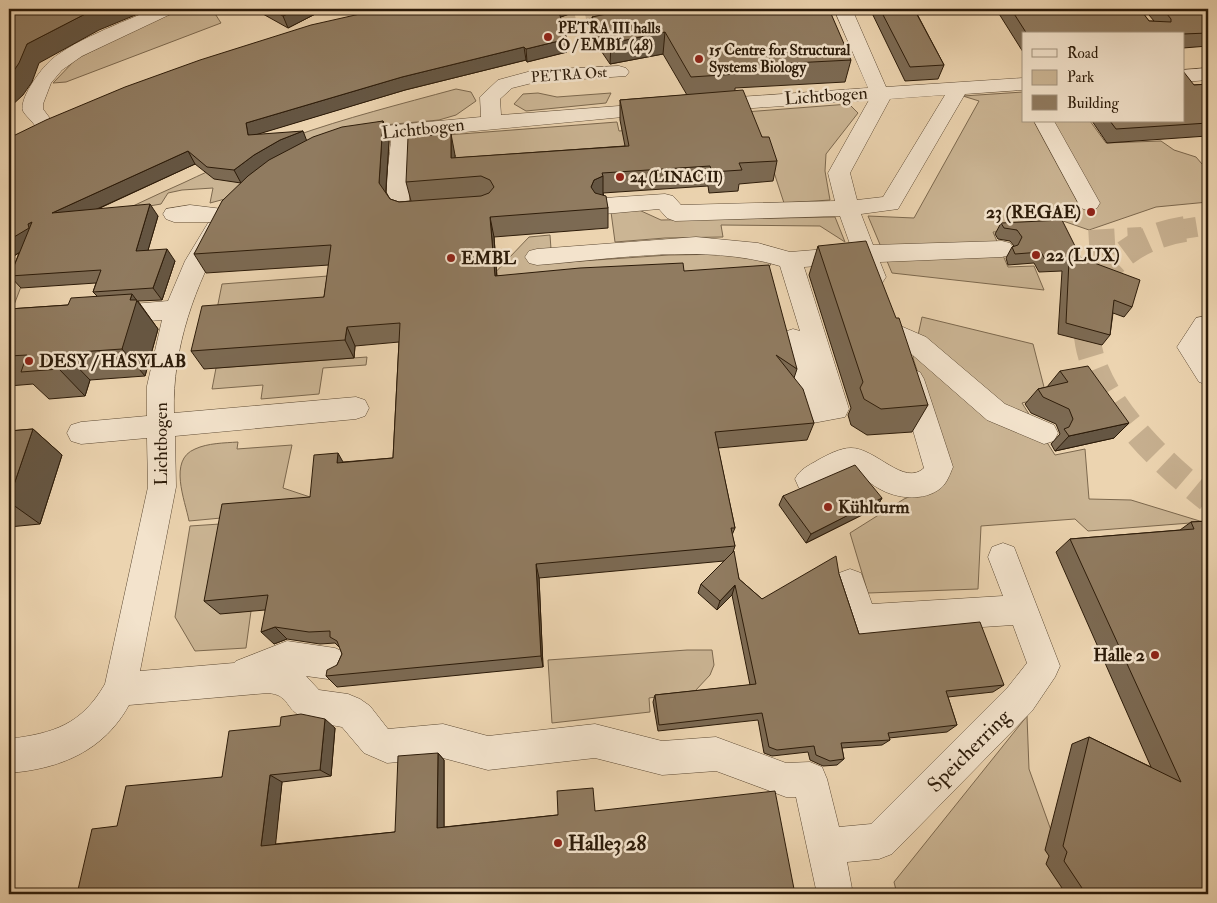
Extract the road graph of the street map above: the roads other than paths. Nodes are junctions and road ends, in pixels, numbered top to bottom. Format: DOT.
graph roads {
  1 [pos="167,9"];
  2 [pos="843,9"];
  3 [pos="619,72"];
  4 [pos="1208,74"];
  5 [pos="1184,75"];
  6 [pos="1022,84"];
  7 [pos="959,88"];
  8 [pos="882,92"];
  9 [pos="491,122"];
  10 [pos="1045,122"];
  11 [pos="402,131"];
  12 [pos="27,133"];
  13 [pos="328,145"];
  14 [pos="769,193"];
  15 [pos="665,201"];
  16 [pos="1089,203"];
  17 [pos="604,206"];
  18 [pos="454,209"];
  19 [pos="848,209"];
  20 [pos="174,214"];
  21 [pos="1002,249"];
  22 [pos="865,254"];
  23 [pos="537,257"];
  24 [pos="790,260"];
  25 [pos="177,310"];
  26 [pos="83,317"];
  27 [pos="889,317"];
  28 [pos="1208,325"];
  29 [pos="793,339"];
  30 [pos="1208,375"];
  31 [pos="356,408"];
  32 [pos="162,426"];
  33 [pos="81,433"];
  34 [pos="1044,433"];
  35 [pos="809,478"];
  36 [pos="1003,557"];
  37 [pos="850,583"];
  38 [pos="1023,610"];
  39 [pos="335,664"];
  40 [pos="224,681"];
  41 [pos="120,689"];
  42 [pos="9,756"];
  43 [pos="825,846"];
  44 [pos="836,894"];
  1 -- 12 [label="lane"];
  2 -- 8 [label="lane"];
  3 -- 9 [label="lane, PETRA Ost"];
  4 -- 5 [label="lane"];
  6 -- 7 [label="lane, Lichtbogen"];
  7 -- 8 [label="lane, Lichtbogen"];
  7 -- 19 [label="lane"];
  8 -- 9 [label="lane, Lichtbogen"];
  8 -- 19 [label="lane, Lichtbogen"];
  9 -- 11 [label="lane, Lichtbogen"];
  10 -- 16 [label="lane"];
  11 -- 13 [label="lane, Lichtbogen"];
  11 -- 18 [label="lane"];
  14 -- 15 [label="lane"];
  15 -- 17 [label="lane"];
  15 -- 19 [label="lane"];
  19 -- 22 [label="lane, Lichtbogen"];
  20 -- 25 [label="lane, Lichtbogen"];
  21 -- 22 [label="lane"];
  22 -- 24 [label="lane"];
  22 -- 27 [label="lane, Lichtbogen"];
  23 -- 24 [label="lane"];
  24 -- 29 [label="lane"];
  25 -- 26 [label="lane"];
  25 -- 32 [label="lane, Lichtbogen"];
  27 -- 34 [label="lane"];
  27 -- 35 [label="lane, Lichtbogen"];
  28 -- 30 [label="lane"];
  31 -- 32 [label="lane"];
  32 -- 33 [label="lane"];
  32 -- 41 [label="lane, Lichtbogen"];
  36 -- 38 [label="lane, Speicherring"];
  37 -- 38 [label="lane"];
  38 -- 43 [label="lane, Speicherring"];
  39 -- 40 [label="lane"];
  40 -- 41 [label="lane"];
  40 -- 43 [label="lane"];
  41 -- 42 [label="lane, Lichtbogen"];
  43 -- 44 [label="lane"];
}
